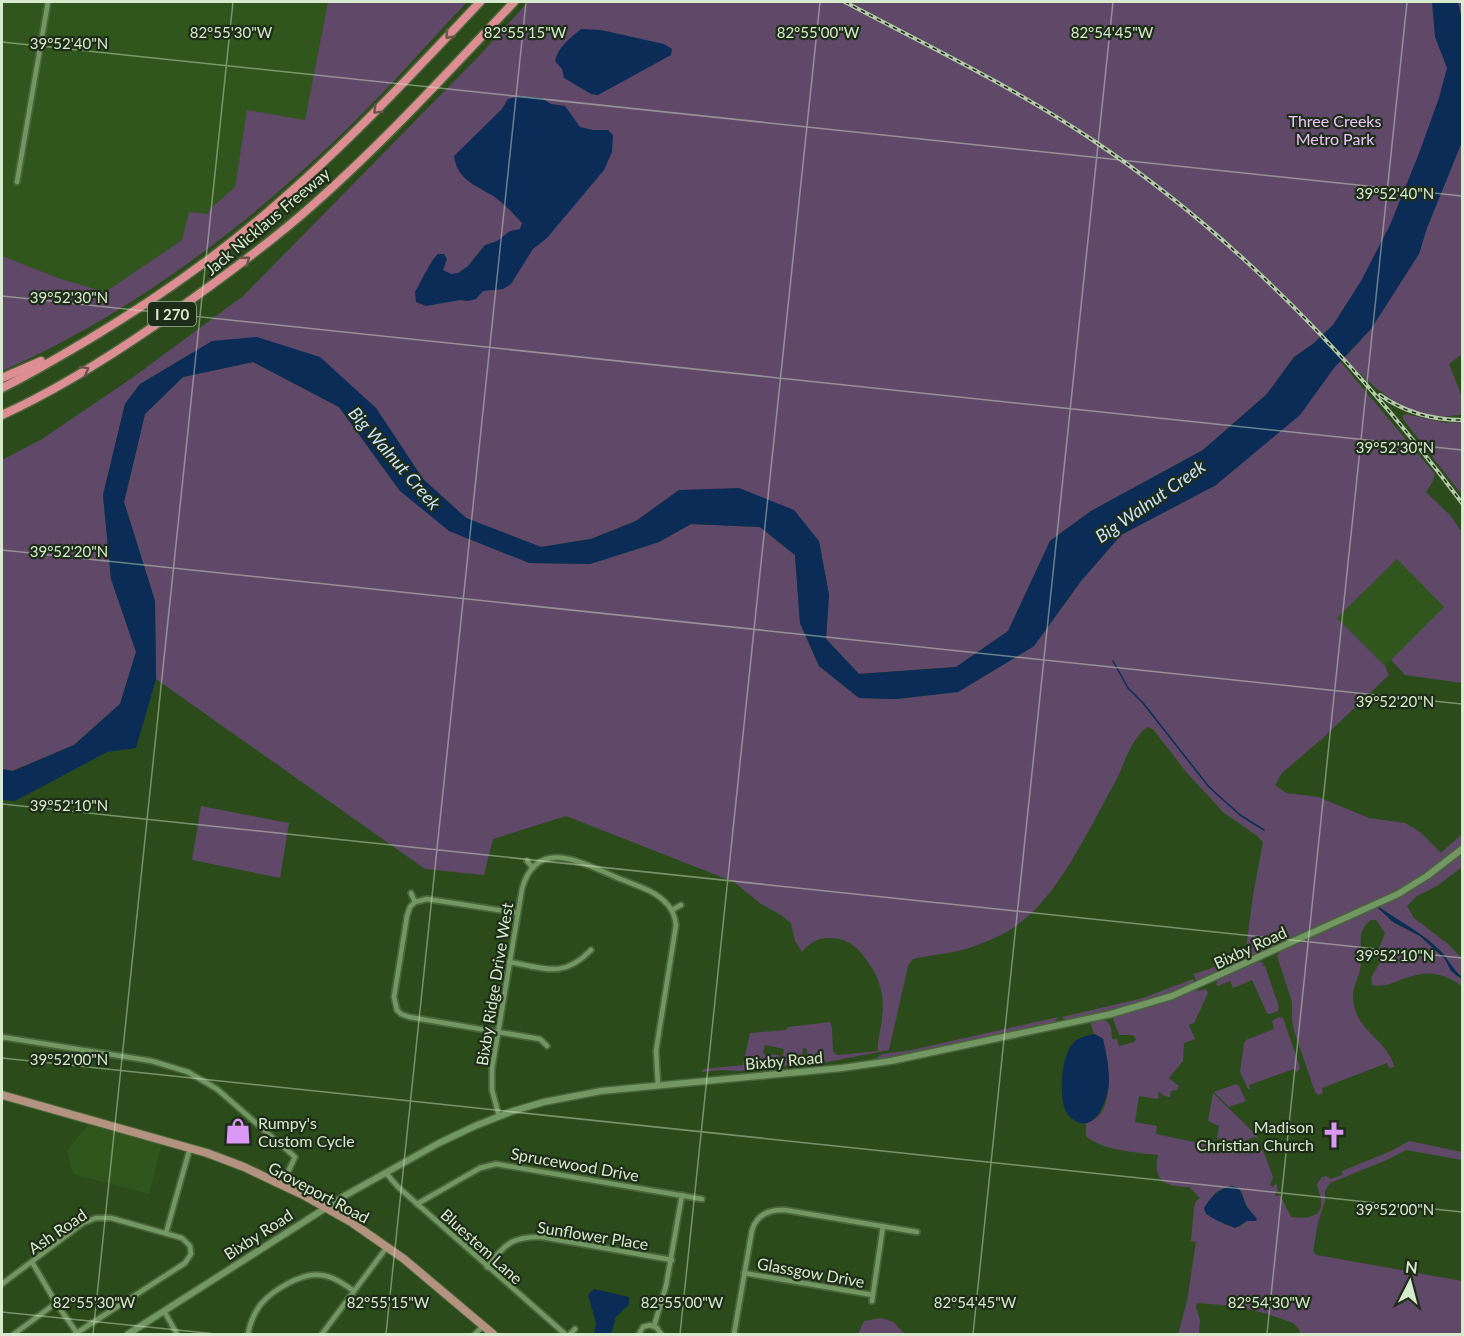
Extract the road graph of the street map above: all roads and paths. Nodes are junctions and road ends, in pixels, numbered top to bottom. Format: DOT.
graph roads {
  1 [pos="48,2"];
  2 [pos="480,2"];
  3 [pos="513,2"];
  4 [pos="17,182"];
  5 [pos="57,358"];
  6 [pos="2,378"];
  7 [pos="2,388"];
  8 [pos="2,415"];
  9 [pos="1462,849"];
  10 [pos="527,861"];
  11 [pos="533,868"];
  12 [pos="411,893"];
  13 [pos="415,902"];
  14 [pos="681,905"];
  15 [pos="672,910"];
  16 [pos="518,913"];
  17 [pos="591,950"];
  18 [pos="510,962"];
  19 [pos="397,1010"];
  20 [pos="390,1014"];
  21 [pos="498,1031"];
  22 [pos="2,1037"];
  23 [pos="547,1046"];
  24 [pos="658,1085"];
  25 [pos="2,1095"];
  26 [pos="500,1116"];
  27 [pos="190,1148"];
  28 [pos="386,1173"];
  29 [pos="282,1185"];
  30 [pos="682,1196"];
  31 [pos="702,1199"];
  32 [pos="417,1204"];
  33 [pos="326,1207"];
  34 [pos="883,1226"];
  35 [pos="917,1232"];
  36 [pos="166,1233"];
  37 [pos="387,1247"];
  38 [pos="672,1260"];
  39 [pos="32,1262"];
  40 [pos="487,1267"];
  41 [pos="744,1273"];
  42 [pos="2,1284"];
  43 [pos="354,1291"];
  44 [pos="873,1295"];
  45 [pos="872,1301"];
  46 [pos="56,1303"];
  47 [pos="164,1311"];
  48 [pos="483,1326"];
  49 [pos="654,1326"];
  50 [pos="575,1329"];
  51 [pos="76,1334"];
  52 [pos="14,1335"];
  53 [pos="128,1335"];
  54 [pos="177,1335"];
  55 [pos="248,1335"];
  56 [pos="322,1335"];
  57 [pos="475,1335"];
  58 [pos="493,1335"];
  59 [pos="565,1335"];
  60 [pos="570,1335"];
  61 [pos="639,1335"];
  62 [pos="661,1335"];
  63 [pos="734,1335"];
  1 -- 4 [label="street"];
  2 -- 5 [label="highway, Jack Nicklaus Freeway / I 270, one-way"];
  8 -- 3 [label="highway, Jack Nicklaus Freeway / I 270, one-way"];
  5 -- 6 [label="highway"];
  5 -- 7 [label="highway, Jack Nicklaus Freeway / I 270"];
  9 -- 24 [label="street, Bixby Road"];
  10 -- 11 [label="street"];
  11 -- 15 [label="street, Bixby Ridge Drive West"];
  11 -- 16 [label="street, Bixby Ridge Drive West"];
  12 -- 13 [label="street"];
  13 -- 16 [label="street"];
  13 -- 19 [label="street"];
  14 -- 15 [label="street"];
  15 -- 24 [label="street"];
  16 -- 18 [label="street, Bixby Ridge Drive West"];
  17 -- 18 [label="street"];
  18 -- 21 [label="street, Bixby Ridge Drive West"];
  19 -- 20 [label="street"];
  19 -- 21 [label="street"];
  21 -- 23 [label="street"];
  21 -- 26 [label="street, Bixby Ridge Drive West"];
  22 -- 29 [label="street"];
  24 -- 26 [label="street, Bixby Road"];
  25 -- 27 [label="main road, Groveport Road"];
  26 -- 28 [label="street, Bixby Road"];
  27 -- 29 [label="main road, Groveport Road"];
  27 -- 36 [label="street"];
  28 -- 32 [label="street, Bluestem Lane"];
  28 -- 33 [label="street, Bixby Road"];
  29 -- 33 [label="main road, Groveport Road"];
  30 -- 31 [label="street, Sprucewood Drive"];
  30 -- 32 [label="street, Sprucewood Drive"];
  30 -- 38 [label="street"];
  32 -- 40 [label="street, Bluestem Lane"];
  33 -- 37 [label="main road, Groveport Road"];
  33 -- 47 [label="street, Bixby Road"];
  34 -- 35 [label="street"];
  34 -- 41 [label="street"];
  34 -- 44 [label="street"];
  36 -- 39 [label="street, Ash Road"];
  36 -- 51 [label="street, Ash Road"];
  37 -- 43 [label="street"];
  37 -- 48 [label="main road, Groveport Road"];
  38 -- 40 [label="street, Sunflower Place"];
  38 -- 49 [label="street"];
  39 -- 42 [label="street, Ash Road"];
  39 -- 46 [label="street"];
  40 -- 59 [label="street, Bluestem Lane"];
  41 -- 44 [label="street, Glassgow Drive"];
  41 -- 63 [label="street"];
  43 -- 55 [label="street"];
  43 -- 56 [label="street"];
  44 -- 45 [label="street"];
  46 -- 51 [label="street"];
  46 -- 52 [label="street"];
  47 -- 53 [label="street, Bixby Road"];
  47 -- 54 [label="street"];
  48 -- 57 [label="street"];
  48 -- 58 [label="main road, Groveport Road"];
  49 -- 61 [label="street"];
  49 -- 62 [label="street"];
  50 -- 60 [label="street"];
}
